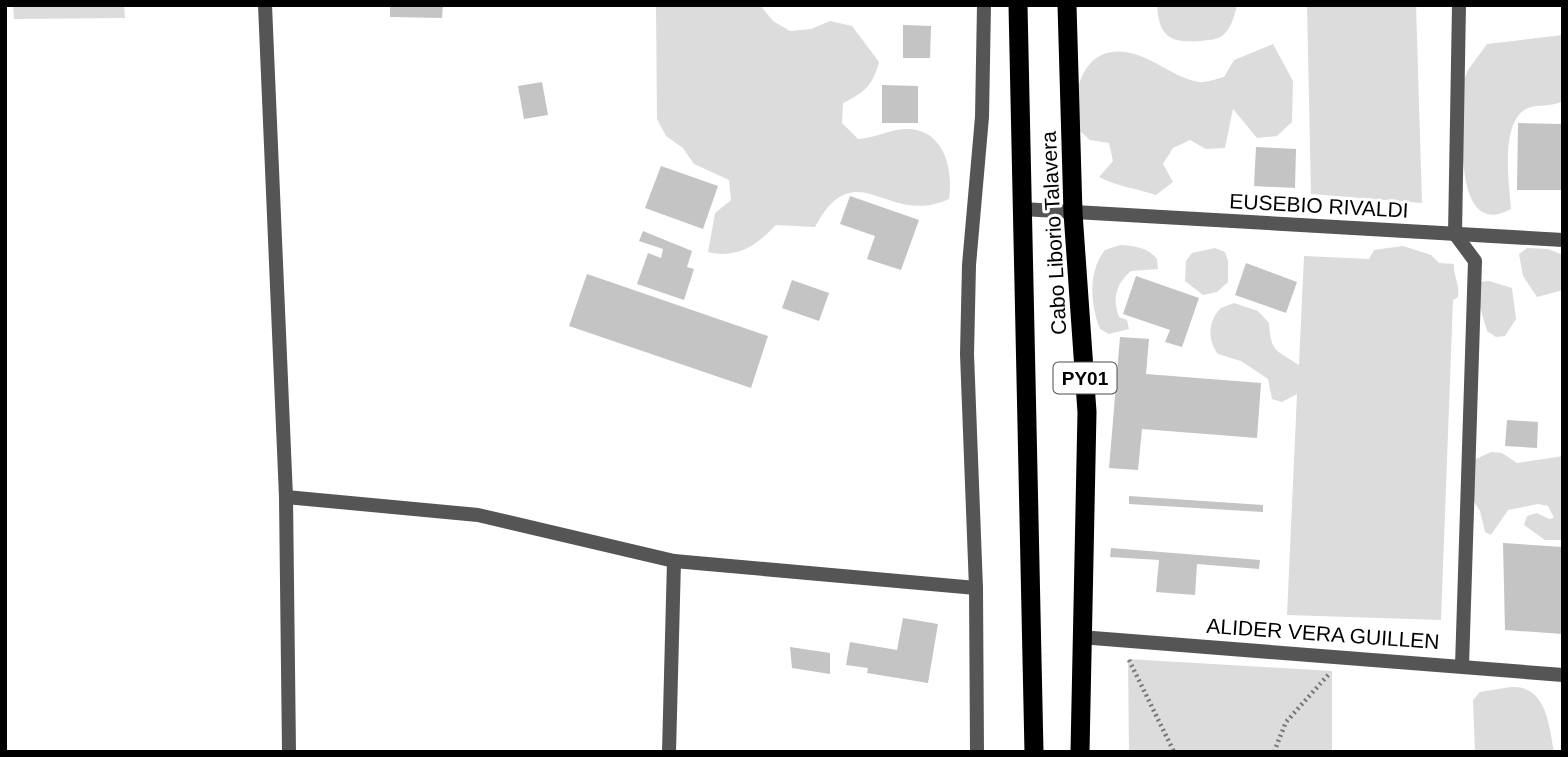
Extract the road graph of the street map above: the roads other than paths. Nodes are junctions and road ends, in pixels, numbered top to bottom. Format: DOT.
graph roads {
  1 [pos="265,5"];
  2 [pos="984,5"];
  3 [pos="1018,5"];
  4 [pos="1067,5"];
  5 [pos="1459,5"];
  6 [pos="1022,209"];
  7 [pos="1073,213"];
  8 [pos="1455,234"];
  9 [pos="1563,240"];
  10 [pos="286,497"];
  11 [pos="674,561"];
  12 [pos="976,588"];
  13 [pos="1080,637"];
  14 [pos="1462,666"];
  15 [pos="1563,675"];
  16 [pos="289,752"];
  17 [pos="669,752"];
  18 [pos="978,752"];
  19 [pos="1034,752"];
  20 [pos="1080,752"];
  1 -- 10 [label="street"];
  2 -- 12 [label="street"];
  3 -- 6 [label="highway, Cabo Liborio Talavera / PY01"];
  4 -- 7 [label="highway, Cabo Liborio Talavera / PY01"];
  5 -- 8 [label="street"];
  6 -- 7 [label="street, EUSEBIO RIVALDI"];
  6 -- 19 [label="highway, Cabo Liborio Talavera / PY01"];
  7 -- 8 [label="street, EUSEBIO RIVALDI"];
  7 -- 13 [label="highway, Cabo Liborio Talavera / PY01"];
  8 -- 9 [label="street, EUSEBIO RIVALDI"];
  8 -- 14 [label="street"];
  10 -- 11 [label="street"];
  10 -- 16 [label="street"];
  11 -- 12 [label="street"];
  11 -- 17 [label="street"];
  12 -- 18 [label="street"];
  13 -- 14 [label="street, ALIDER VERA GUILLEN"];
  13 -- 20 [label="highway, Cabo Liborio Talavera / PY01"];
  14 -- 15 [label="street, ALIDER VERA GUILLEN"];
}
